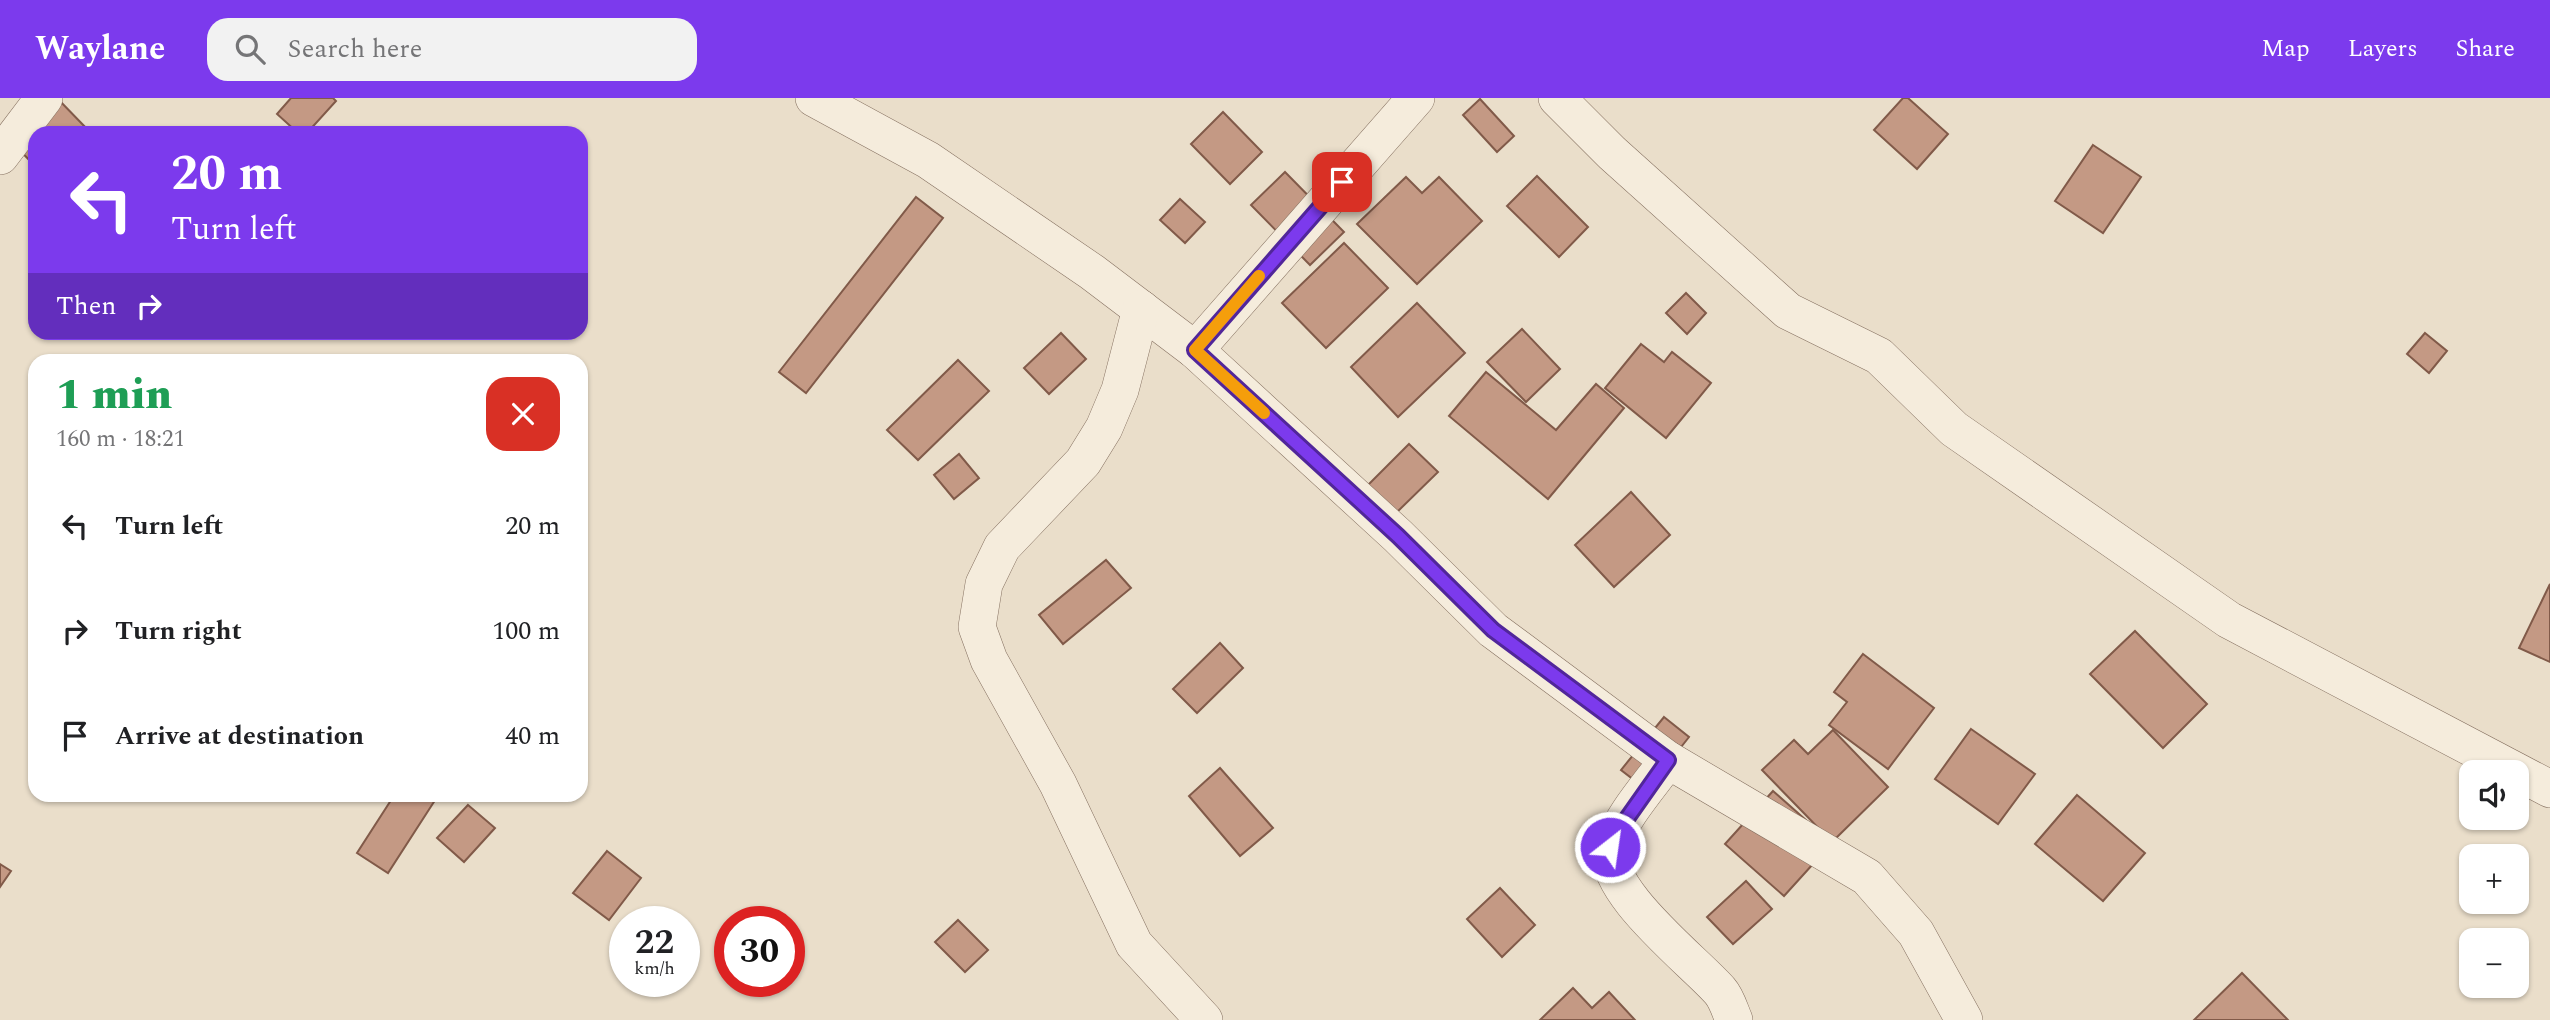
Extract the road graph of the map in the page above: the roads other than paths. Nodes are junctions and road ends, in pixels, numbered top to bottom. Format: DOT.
graph roads {
  1 [pos="44,98"];
  2 [pos="814,98"];
  3 [pos="1416,98"];
  4 [pos="1557,98"];
  5 [pos="0,156"];
  6 [pos="1141,309"];
  7 [pos="1195,350"];
  8 [pos="1668,760"];
  9 [pos="2550,789"];
  10 [pos="1204,1020"];
  11 [pos="1734,1020"];
  12 [pos="1964,1020"];
  1 -- 5 [label="street"];
  2 -- 6 [label="street"];
  3 -- 7 [label="street"];
  4 -- 9 [label="street"];
  6 -- 7 [label="street"];
  6 -- 10 [label="street"];
  7 -- 8 [label="street"];
  8 -- 11 [label="street"];
  8 -- 12 [label="street"];
}
